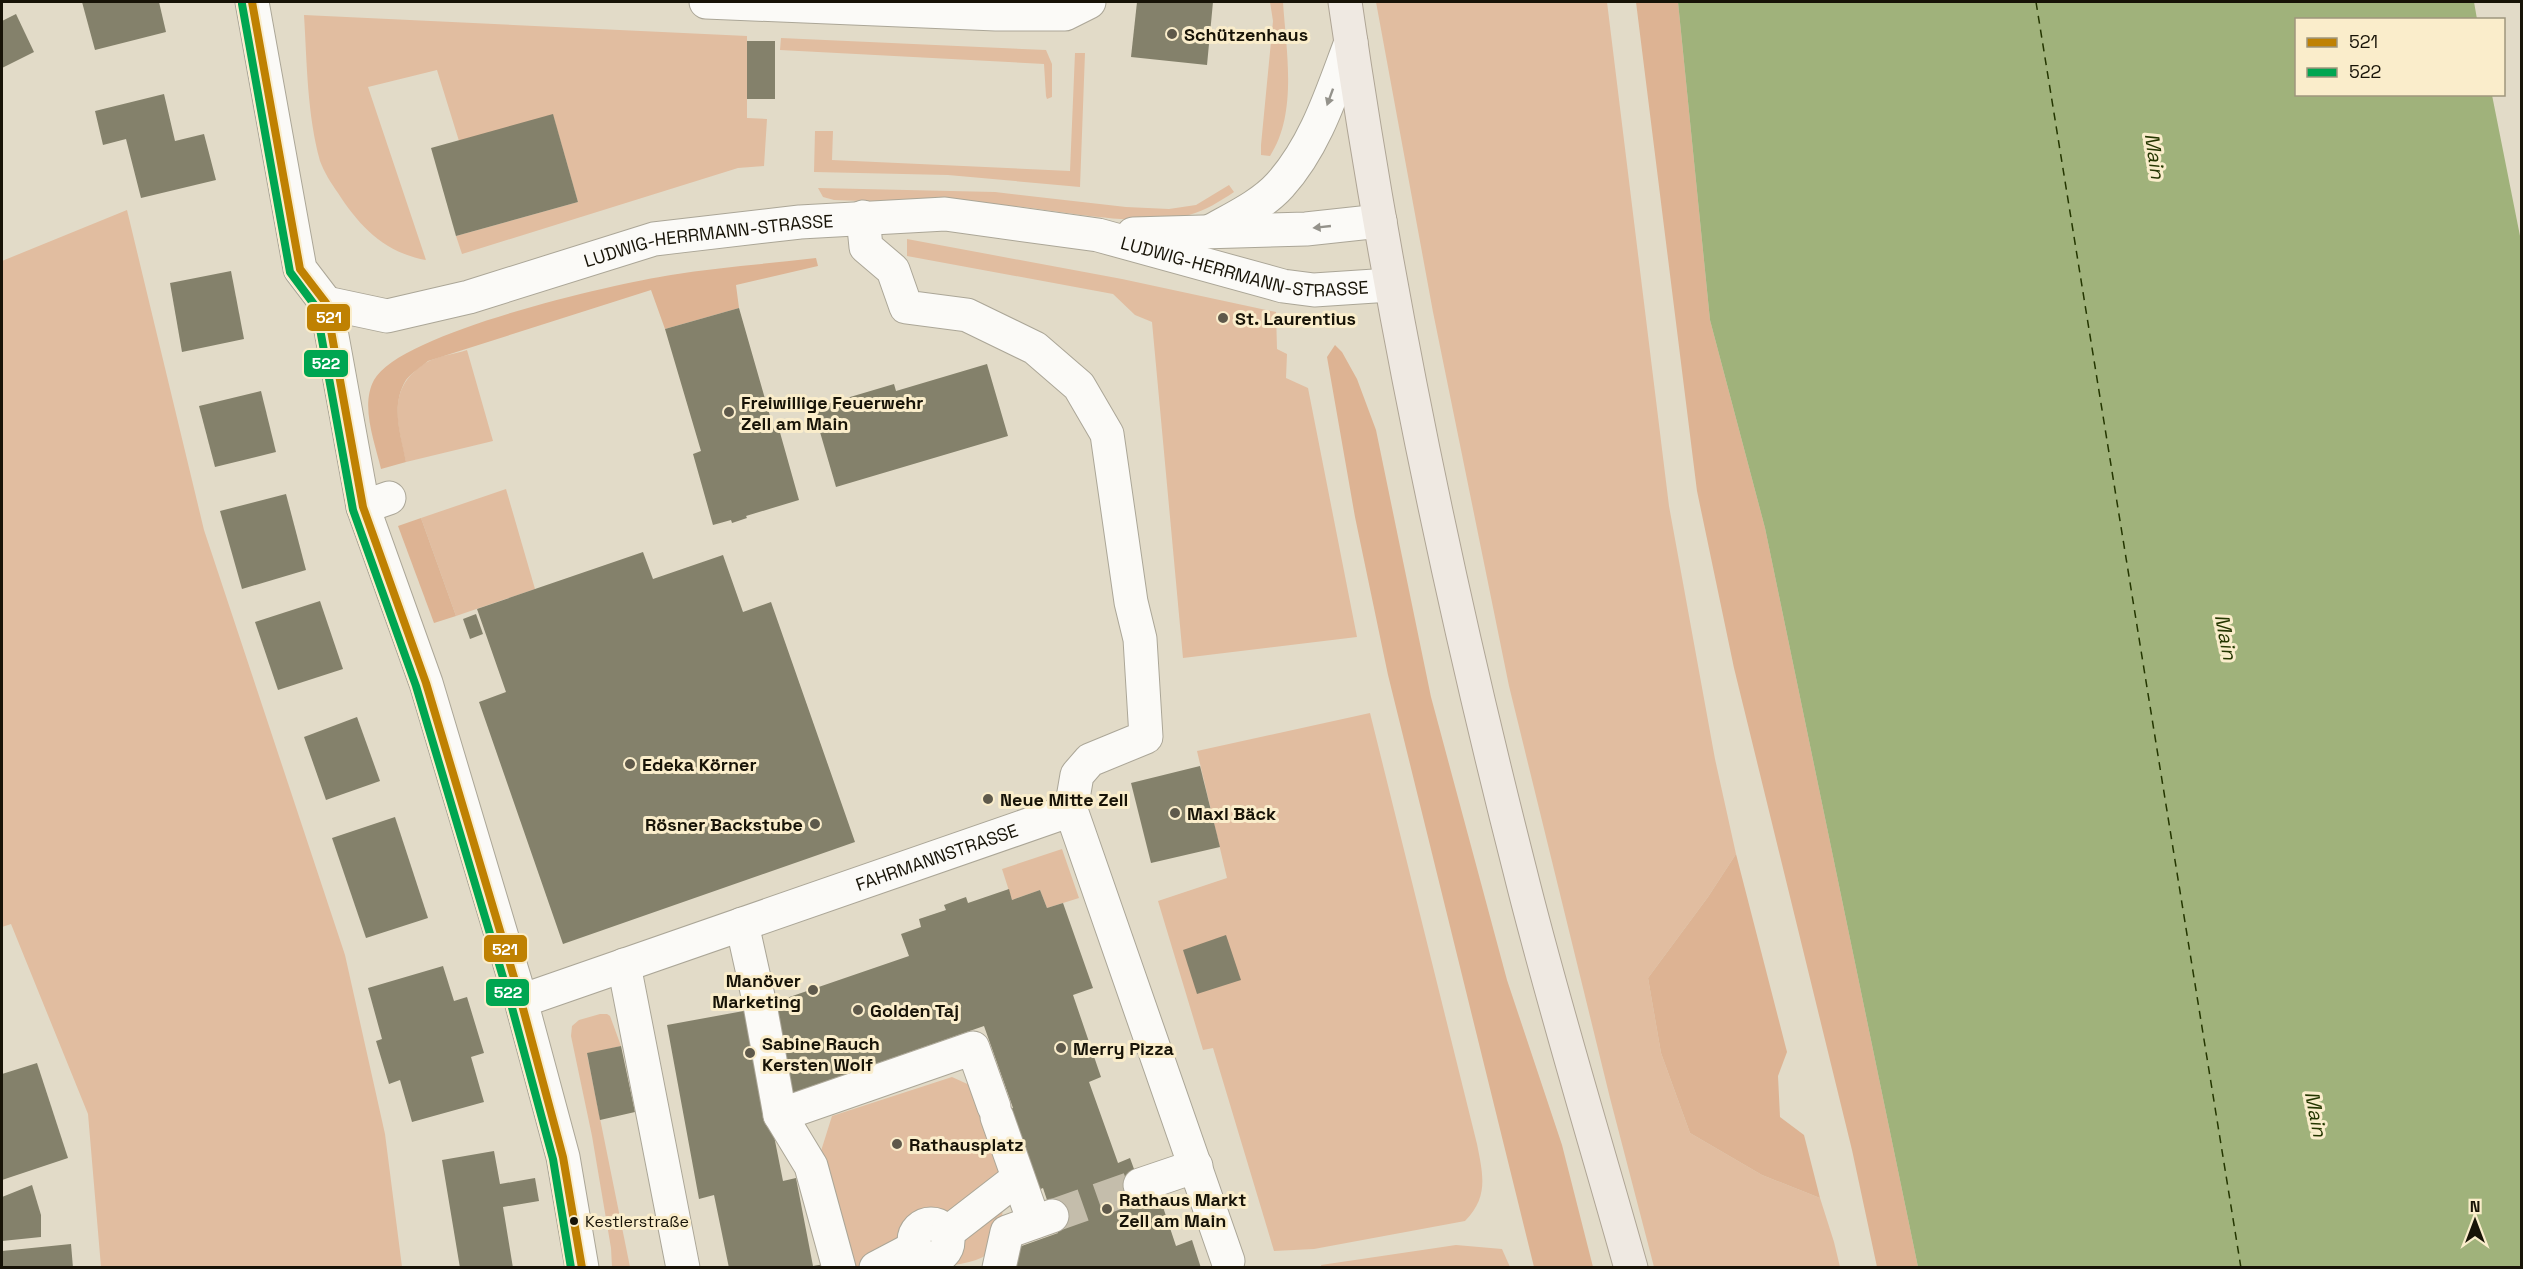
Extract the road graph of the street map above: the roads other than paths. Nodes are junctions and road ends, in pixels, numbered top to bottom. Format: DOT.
graph roads {
  1 [pos="252,2"];
  2 [pos="706,2"];
  3 [pos="1089,2"];
  4 [pos="1345,2"];
  5 [pos="995,8"];
  6 [pos="1351,42"];
  7 [pos="863,217"];
  8 [pos="1380,221"];
  9 [pos="1209,232"];
  10 [pos="1098,235"];
  11 [pos="1390,285"];
  12 [pos="326,303"];
  13 [pos="1071,810"];
  14 [pos="742,924"];
  15 [pos="624,965"];
  16 [pos="521,1001"];
  17 [pos="780,1115"];
  18 [pos="1196,1166"];
  19 [pos="1018,1178"];
  20 [pos="1140,1185"];
  21 [pos="1228,1261"];
  22 [pos="582,1268"];
  23 [pos="683,1268"];
  24 [pos="839,1268"];
  25 [pos="876,1268"];
  26 [pos="999,1268"];
  27 [pos="1630,1268"];
  1 -- 12 [label="street"];
  2 -- 5 [label="street"];
  3 -- 5 [label="street"];
  4 -- 6 [label="main road"];
  6 -- 8 [label="main road"];
  6 -- 9 [label="street, one-way"];
  7 -- 10 [label="street, LUDWIG-HERRMANN-STRASSE"];
  7 -- 12 [label="street, LUDWIG-HERRMANN-STRASSE"];
  7 -- 13 [label="street"];
  8 -- 9 [label="street, LUDWIG-HERRMANN-STRASSE, one-way"];
  8 -- 11 [label="main road"];
  9 -- 10 [label="street, LUDWIG-HERRMANN-STRASSE"];
  10 -- 11 [label="street, LUDWIG-HERRMANN-STRASSE"];
  11 -- 27 [label="main road"];
  12 -- 16 [label="street"];
  13 -- 14 [label="street, FAHRMANNSTRASSE"];
  13 -- 18 [label="street"];
  14 -- 15 [label="street, FAHRMANNSTRASSE"];
  14 -- 17 [label="street"];
  15 -- 16 [label="street, FAHRMANNSTRASSE"];
  15 -- 23 [label="street"];
  16 -- 22 [label="street"];
  17 -- 19 [label="street"];
  17 -- 24 [label="street"];
  18 -- 20 [label="street"];
  18 -- 21 [label="street"];
  19 -- 25 [label="street"];
  19 -- 26 [label="street"];
}
